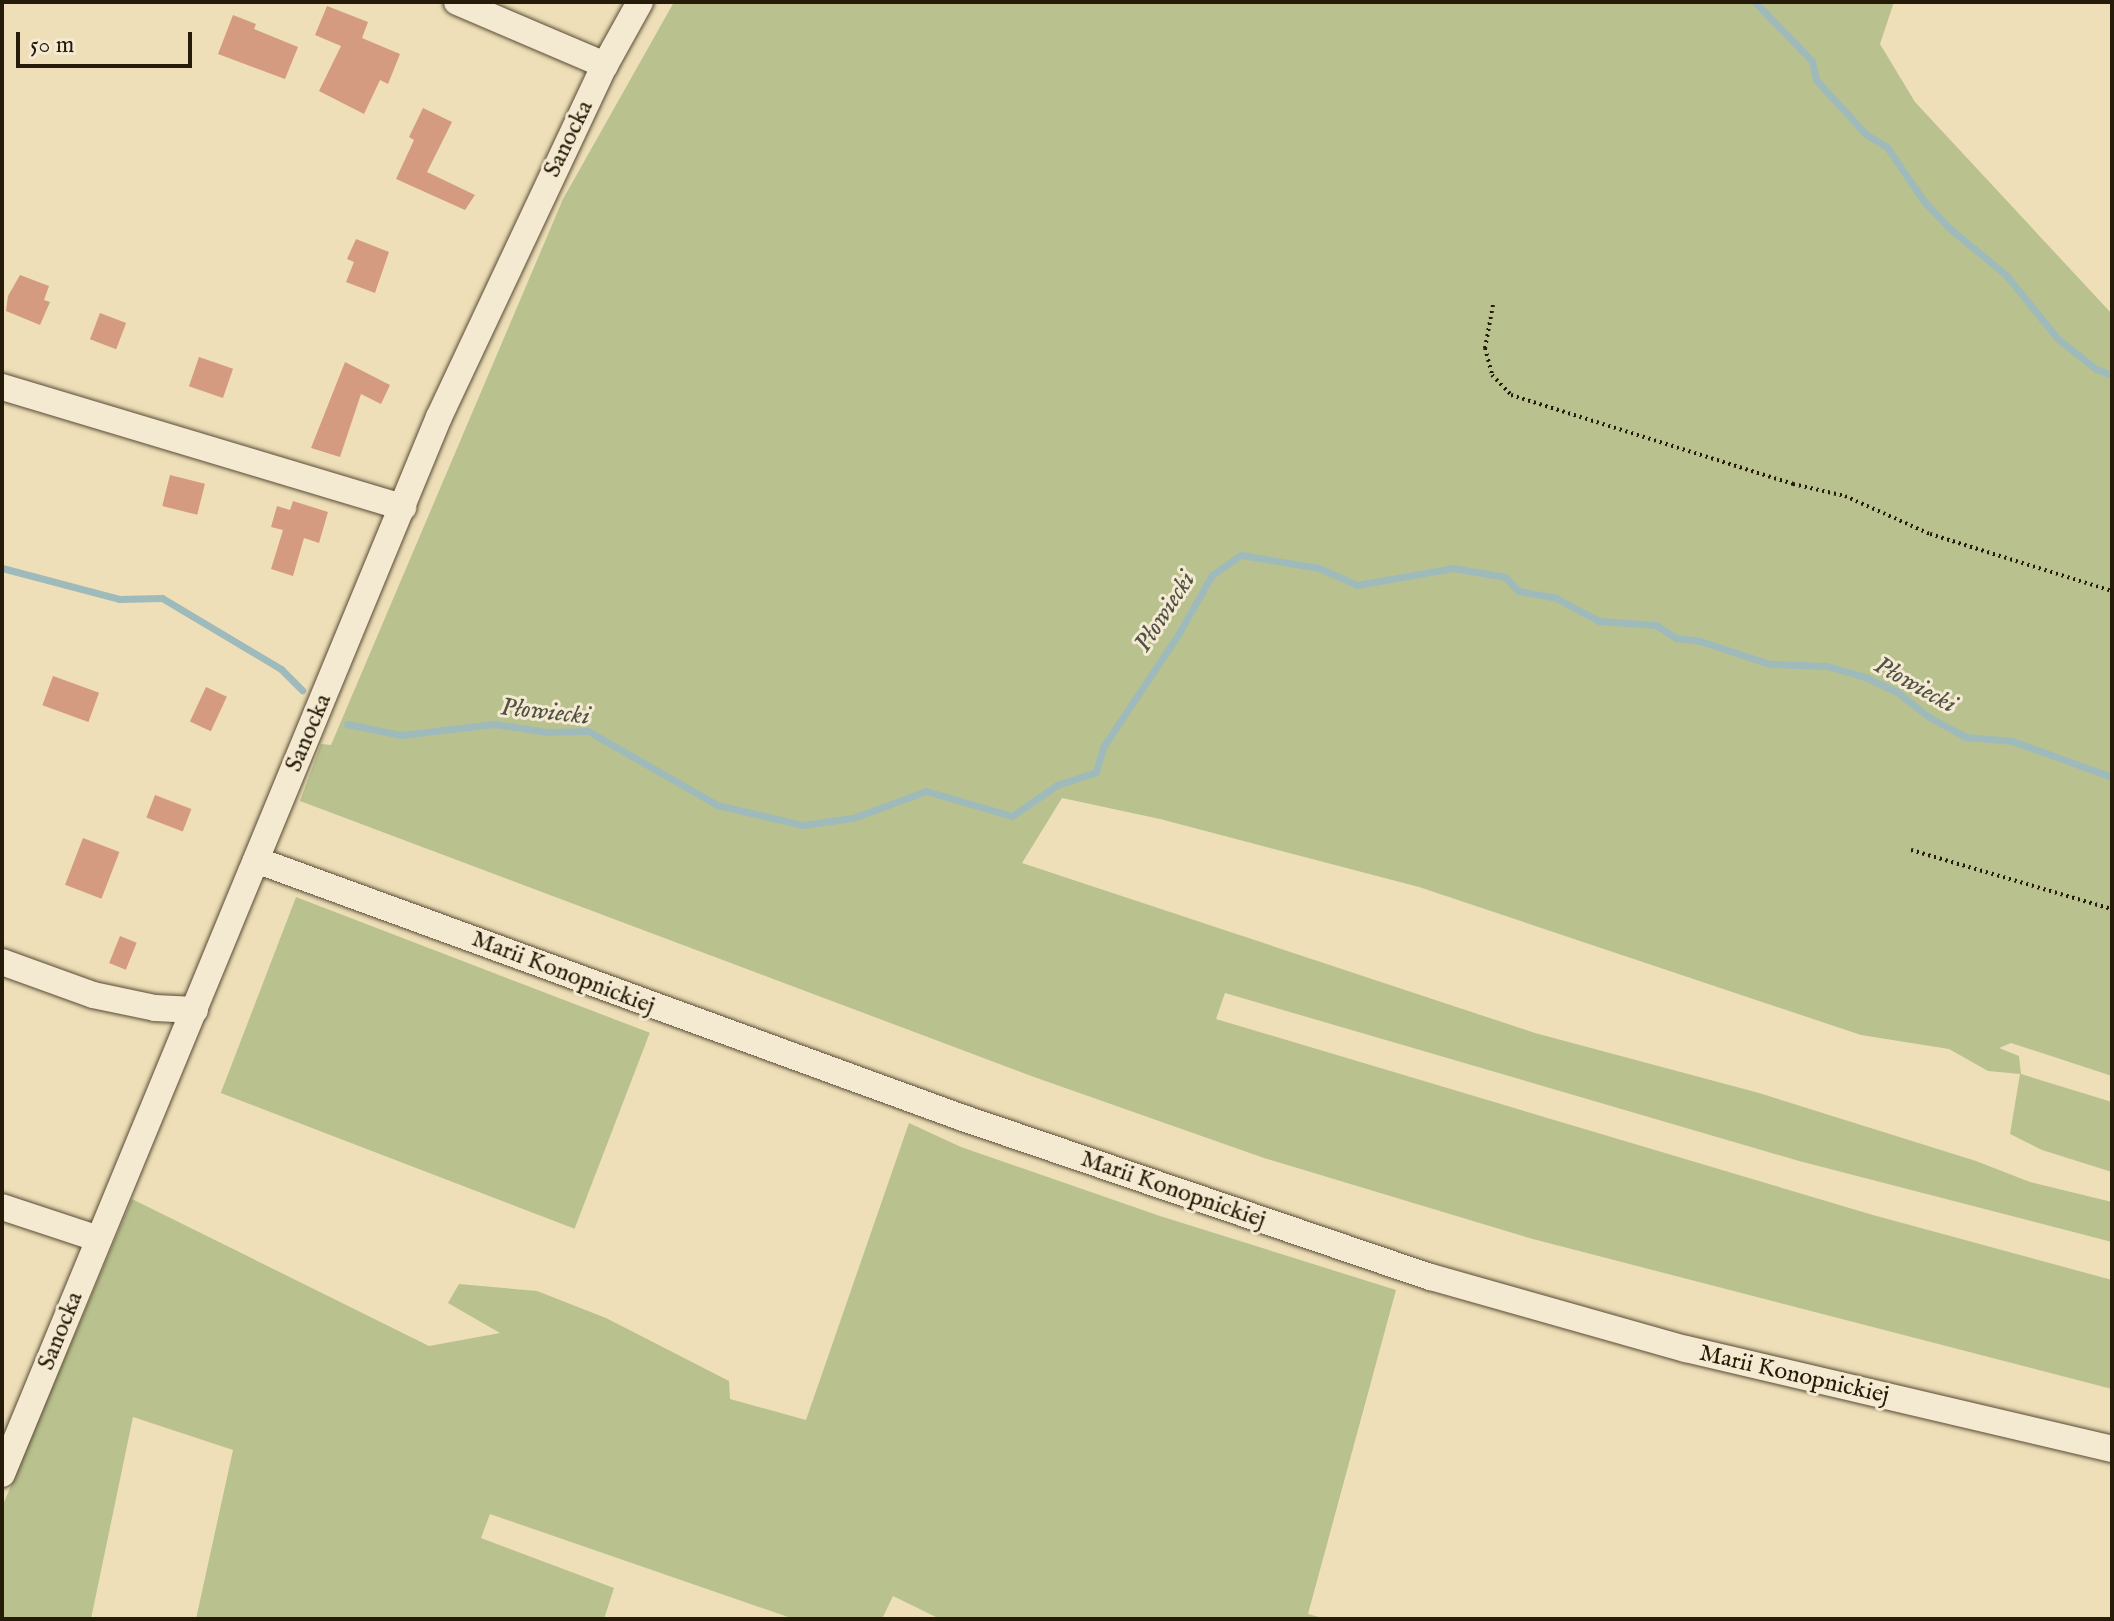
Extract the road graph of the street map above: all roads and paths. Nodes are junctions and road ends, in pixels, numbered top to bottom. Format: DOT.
graph roads {
  1 [pos="457,2"];
  2 [pos="640,2"];
  3 [pos="605,65"];
  4 [pos="1493,305"];
  5 [pos="2,387"];
  6 [pos="403,507"];
  7 [pos="2112,591"];
  8 [pos="1911,850"];
  9 [pos="256,860"];
  10 [pos="2112,909"];
  11 [pos="2,962"];
  12 [pos="195,1010"];
  13 [pos="2,1207"];
  14 [pos="99,1239"];
  15 [pos="2112,1449"];
  16 [pos="2,1474"];
  1 -- 3 [label="street"];
  2 -- 3 [label="street, Sanocka"];
  3 -- 6 [label="street, Sanocka"];
  4 -- 7 [label="path"];
  5 -- 6 [label="street"];
  6 -- 9 [label="street, Sanocka"];
  8 -- 10 [label="path"];
  9 -- 12 [label="street, Sanocka"];
  9 -- 15 [label="street, Marii Konopnickiej"];
  11 -- 12 [label="street"];
  12 -- 14 [label="street, Sanocka"];
  13 -- 14 [label="street"];
  14 -- 16 [label="street, Sanocka"];
}
